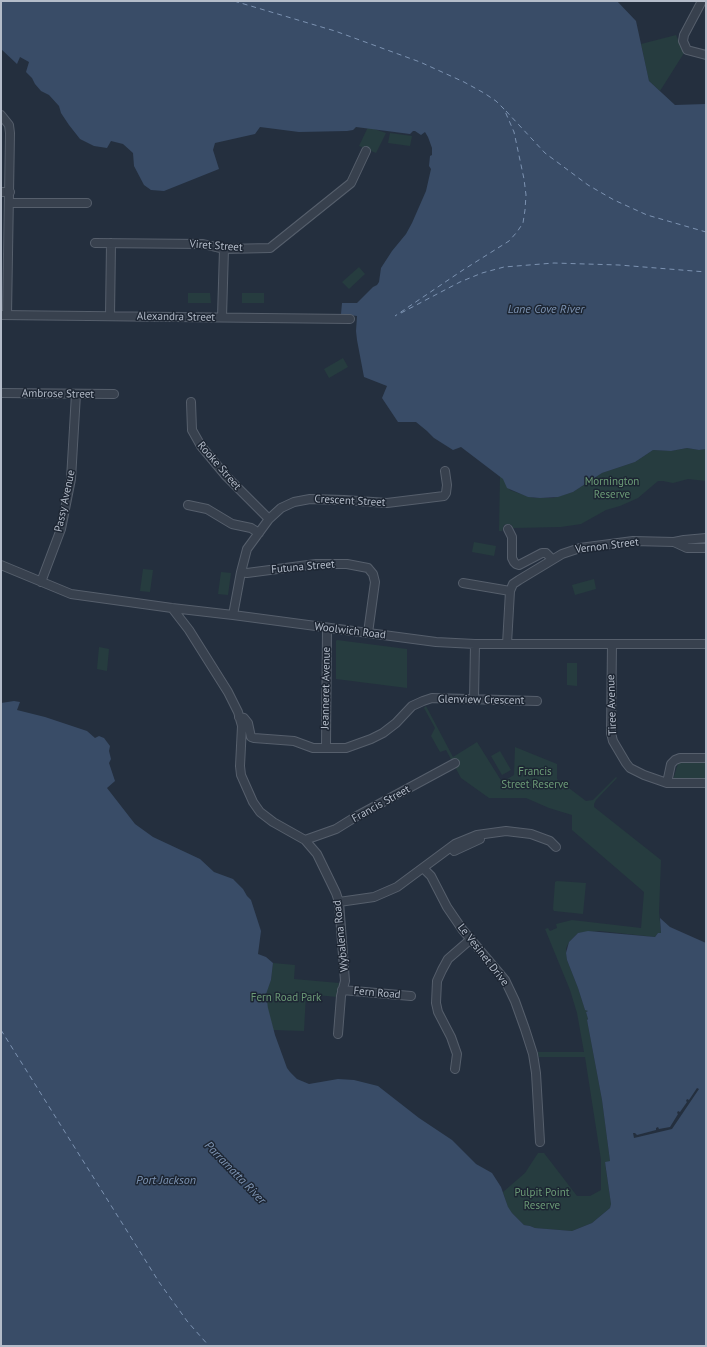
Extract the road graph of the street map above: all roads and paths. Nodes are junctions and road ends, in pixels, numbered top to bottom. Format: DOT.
graph roads {
  1 [pos="702,1"];
  2 [pos="706,55"];
  3 [pos="1,115"];
  4 [pos="366,150"];
  5 [pos="5,192"];
  6 [pos="9,203"];
  7 [pos="86,204"];
  8 [pos="95,243"];
  9 [pos="111,243"];
  10 [pos="224,249"];
  11 [pos="4,315"];
  12 [pos="110,316"];
  13 [pos="222,317"];
  14 [pos="350,319"];
  15 [pos="1,393"];
  16 [pos="76,394"];
  17 [pos="114,394"];
  18 [pos="191,402"];
  19 [pos="445,471"];
  20 [pos="188,505"];
  21 [pos="269,519"];
  22 [pos="508,529"];
  23 [pos="259,533"];
  24 [pos="706,538"];
  25 [pos="674,542"];
  26 [pos="706,548"];
  27 [pos="552,559"];
  28 [pos="1,565"];
  29 [pos="241,572"];
  30 [pos="40,582"];
  31 [pos="463,583"];
  32 [pos="510,591"];
  33 [pos="172,608"];
  34 [pos="234,615"];
  35 [pos="327,628"];
  36 [pos="368,633"];
  37 [pos="475,644"];
  38 [pos="507,644"];
  39 [pos="612,644"];
  40 [pos="706,644"];
  41 [pos="474,699"];
  42 [pos="537,701"];
  43 [pos="239,716"];
  44 [pos="326,748"];
  45 [pos="706,758"];
  46 [pos="455,763"];
  47 [pos="667,783"];
  48 [pos="706,783"];
  49 [pos="304,840"];
  50 [pos="424,868"];
  51 [pos="339,902"];
  52 [pos="471,939"];
  53 [pos="342,990"];
  54 [pos="411,996"];
  55 [pos="338,1034"];
  56 [pos="455,1069"];
  57 [pos="540,1142"];
  1 -- 2 [label="street"];
  3 -- 5 [label="street"];
  4 -- 10 [label="street, Viret Street"];
  5 -- 6 [label="street"];
  6 -- 7 [label="street"];
  6 -- 11 [label="street"];
  8 -- 9 [label="street, Viret Street"];
  9 -- 10 [label="street, Viret Street"];
  9 -- 12 [label="street"];
  10 -- 13 [label="street"];
  11 -- 12 [label="street, Alexandra Street"];
  12 -- 13 [label="street, Alexandra Street"];
  13 -- 14 [label="street, Alexandra Street"];
  15 -- 16 [label="street, Ambrose Street"];
  16 -- 17 [label="street, Ambrose Street"];
  16 -- 30 [label="street, Passy Avenue"];
  18 -- 21 [label="street, Rooke Street"];
  19 -- 21 [label="street, Crescent Street"];
  20 -- 23 [label="street"];
  21 -- 23 [label="street, Crescent Street"];
  22 -- 27 [label="street"];
  23 -- 29 [label="street, Crescent Street"];
  24 -- 25 [label="street, Vernon Street"];
  25 -- 26 [label="street, Vernon Street"];
  25 -- 27 [label="street, Vernon Street"];
  27 -- 32 [label="street, Vernon Street"];
  28 -- 30 [label="street, Woolwich Road"];
  29 -- 34 [label="street, Crescent Street"];
  29 -- 36 [label="street, Futuna Street"];
  30 -- 33 [label="street, Woolwich Road"];
  31 -- 32 [label="street"];
  32 -- 38 [label="street"];
  33 -- 34 [label="street, Woolwich Road"];
  33 -- 43 [label="street, Wybalena Road"];
  34 -- 35 [label="street, Woolwich Road"];
  35 -- 36 [label="street, Woolwich Road"];
  35 -- 44 [label="street, Jeanneret Avenue"];
  36 -- 37 [label="street, Woolwich Road"];
  37 -- 38 [label="street, Woolwich Road"];
  37 -- 41 [label="street"];
  38 -- 39 [label="street, Woolwich Road"];
  39 -- 40 [label="street, Woolwich Road"];
  39 -- 47 [label="street, Tiree Avenue"];
  41 -- 42 [label="street, Glenview Crescent"];
  41 -- 44 [label="street, Glenview Crescent"];
  43 -- 44 [label="street, Glenview Crescent"];
  43 -- 49 [label="street, Wybalena Road"];
  45 -- 47 [label="street"];
  46 -- 49 [label="street, Francis Street"];
  47 -- 48 [label="street, Tiree Avenue"];
  49 -- 51 [label="street, Wybalena Road"];
  50 -- 50 [label="street"];
  50 -- 51 [label="street"];
  50 -- 52 [label="street, Le Vesinet Drive"];
  51 -- 53 [label="street, Wybalena Road"];
  52 -- 56 [label="street"];
  52 -- 57 [label="street, Le Vesinet Drive"];
  53 -- 54 [label="street, Fern Road"];
  53 -- 55 [label="street, Wybalena Road"];
}
